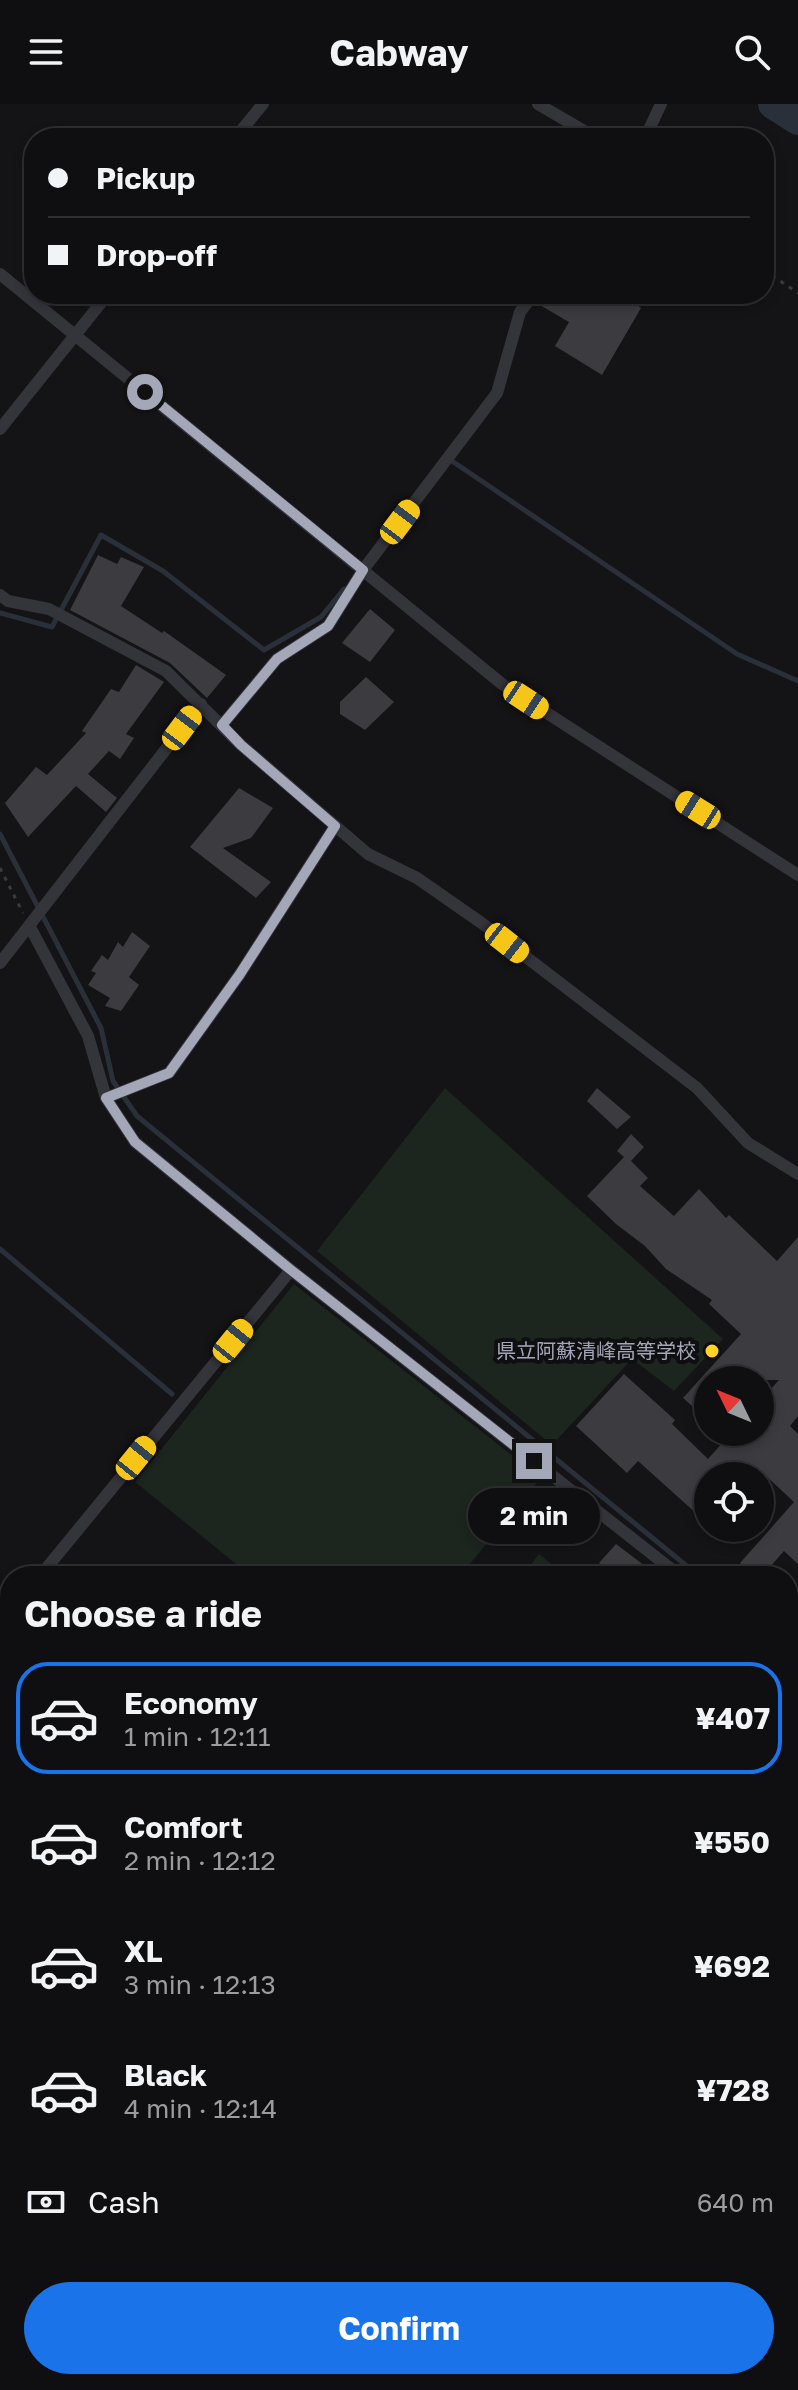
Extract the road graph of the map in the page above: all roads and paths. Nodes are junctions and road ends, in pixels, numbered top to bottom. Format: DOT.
graph roads {
  1 [pos="263,104"];
  2 [pos="538,104"];
  3 [pos="661,104"];
  4 [pos="243,128"];
  5 [pos="579,128"];
  6 [pos="650,128"];
  7 [pos="0,274"];
  8 [pos="774,277"];
  9 [pos="798,293"];
  10 [pos="24,294"];
  11 [pos="37,304"];
  12 [pos="100,304"];
  13 [pos="526,304"];
  14 [pos="75,335"];
  15 [pos="0,429"];
  16 [pos="363,570"];
  17 [pos="0,595"];
  18 [pos="201,704"];
  19 [pos="222,725"];
  20 [pos="335,826"];
  21 [pos="0,868"];
  22 [pos="798,875"];
  23 [pos="30,927"];
  24 [pos="0,963"];
  25 [pos="106,1098"];
  26 [pos="798,1174"];
  27 [pos="291,1270"];
  28 [pos="48,1566"];
  29 [pos="667,1566"];
  1 -- 4 [label="street"];
  2 -- 5 [label="street"];
  3 -- 6 [label="street"];
  7 -- 10 [label="street"];
  8 -- 9 [label="path"];
  11 -- 14 [label="street"];
  12 -- 14 [label="street"];
  13 -- 16 [label="street"];
  14 -- 15 [label="street"];
  14 -- 16 [label="street"];
  16 -- 19 [label="street"];
  16 -- 22 [label="street"];
  17 -- 18 [label="street"];
  18 -- 19 [label="street"];
  18 -- 23 [label="street"];
  19 -- 20 [label="street"];
  20 -- 25 [label="street"];
  20 -- 26 [label="street"];
  21 -- 23 [label="path"];
  23 -- 24 [label="street"];
  23 -- 25 [label="street"];
  25 -- 27 [label="street"];
  27 -- 28 [label="street"];
  27 -- 29 [label="street"];
}
